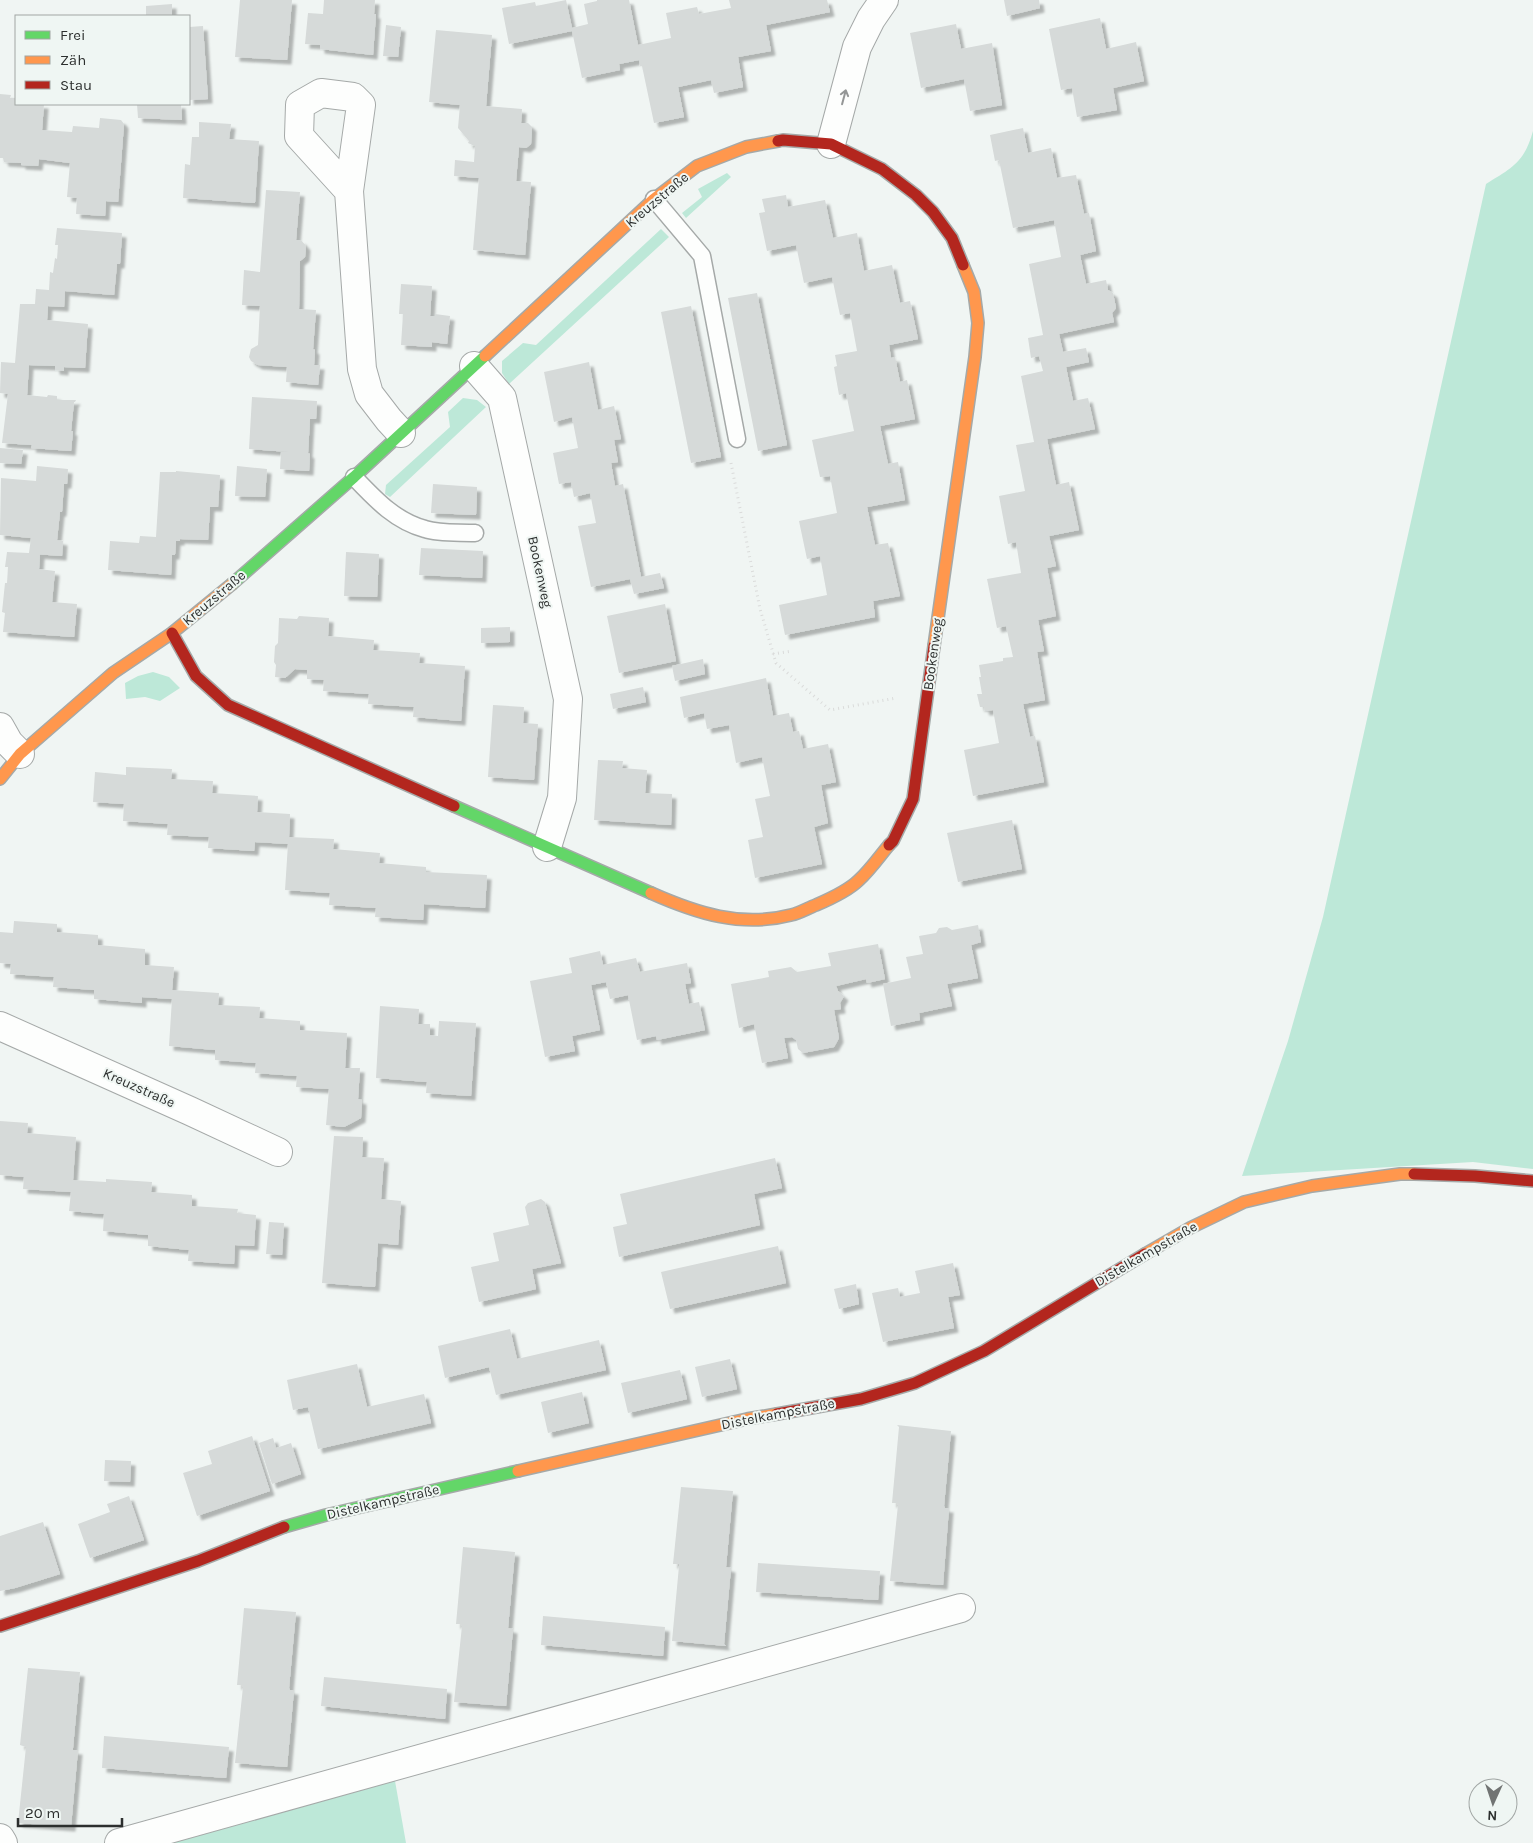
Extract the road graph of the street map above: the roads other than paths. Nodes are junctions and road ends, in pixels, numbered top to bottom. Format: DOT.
graph roads {
  1 [pos="884,0"];
  2 [pos="831,144"];
  3 [pos="349,191"];
  4 [pos="654,199"];
  5 [pos="474,366"];
  6 [pos="402,433"];
  7 [pos="737,439"];
  8 [pos="354,477"];
  9 [pos="475,533"];
  10 [pos="172,633"];
  11 [pos="0,727"];
  12 [pos="20,754"];
  13 [pos="0,779"];
  14 [pos="547,847"];
  15 [pos="0,1026"];
  16 [pos="278,1152"];
  17 [pos="1533,1182"];
  18 [pos="961,1608"];
  19 [pos="0,1626"];
  20 [pos="0,1838"];
  21 [pos="3,1843"];
  22 [pos="119,1843"];
  2 -- 1 [label="street, one-way"];
  2 -- 4 [label="street, Kreuzstraße"];
  2 -- 14 [label="street, Bookenweg"];
  3 -- 6 [label="street"];
  4 -- 5 [label="street, Kreuzstraße"];
  4 -- 7 [label="lane"];
  5 -- 6 [label="street, Kreuzstraße"];
  5 -- 14 [label="street, Bookenweg"];
  6 -- 8 [label="street, Kreuzstraße"];
  8 -- 9 [label="lane"];
  8 -- 10 [label="street, Kreuzstraße"];
  10 -- 12 [label="street, Kreuzstraße"];
  10 -- 14 [label="street, Bookenweg"];
  11 -- 12 [label="street"];
  12 -- 13 [label="street, Kreuzstraße"];
  15 -- 16 [label="street, Kreuzstraße"];
  17 -- 19 [label="street, Distelkampstraße"];
  18 -- 22 [label="street"];
  20 -- 21 [label="street"];
}
